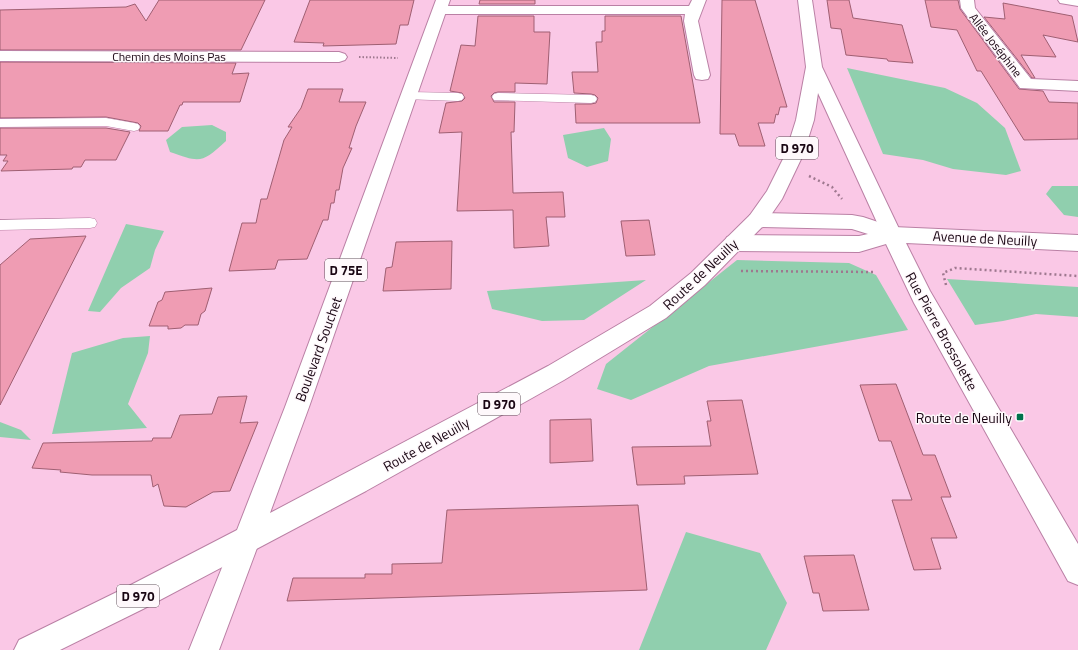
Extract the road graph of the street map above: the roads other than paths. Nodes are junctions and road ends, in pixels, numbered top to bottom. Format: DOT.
graph roads {
  1 [pos="805,0"];
  2 [pos="967,0"];
  3 [pos="1065,0"];
  4 [pos="1078,2"];
  5 [pos="442,5"];
  6 [pos="696,5"];
  7 [pos="0,56"];
  8 [pos="339,57"];
  9 [pos="814,67"];
  10 [pos="702,75"];
  11 [pos="1078,86"];
  12 [pos="408,96"];
  13 [pos="458,97"];
  14 [pos="498,97"];
  15 [pos="591,99"];
  16 [pos="0,123"];
  17 [pos="134,127"];
  18 [pos="757,220"];
  19 [pos="90,223"];
  20 [pos="0,225"];
  21 [pos="892,235"];
  22 [pos="734,243"];
  23 [pos="1078,243"];
  24 [pos="247,540"];
  25 [pos="1078,571"];
  26 [pos="29,650"];
  27 [pos="204,650"];
  1 -- 9 [label="main road, D 970"];
  2 -- 11 [label="main road, Allée Joséphine"];
  3 -- 4 [label="main road"];
  5 -- 6 [label="main road"];
  5 -- 12 [label="main road, Boulevard Souchet / D 75E"];
  6 -- 10 [label="main road"];
  7 -- 8 [label="main road, Chemin des Moins Pas"];
  9 -- 18 [label="main road, Route de Neuilly / D 970"];
  9 -- 21 [label="main road, Rue Pierre Brossolette"];
  12 -- 13 [label="lane"];
  12 -- 24 [label="main road, Boulevard Souchet / D 75E"];
  14 -- 15 [label="lane"];
  16 -- 17 [label="lane"];
  18 -- 21 [label="main road, Avenue de Neuilly"];
  18 -- 22 [label="main road, Route de Neuilly / D 970"];
  19 -- 20 [label="lane"];
  21 -- 22 [label="main road, Avenue de Neuilly"];
  21 -- 23 [label="main road, Avenue de Neuilly"];
  21 -- 25 [label="main road, Rue Pierre Brossolette"];
  22 -- 24 [label="main road, Route de Neuilly / D 970"];
  24 -- 26 [label="main road, Route de Neuilly / D 970"];
  24 -- 27 [label="main road, D 75E"];
}
